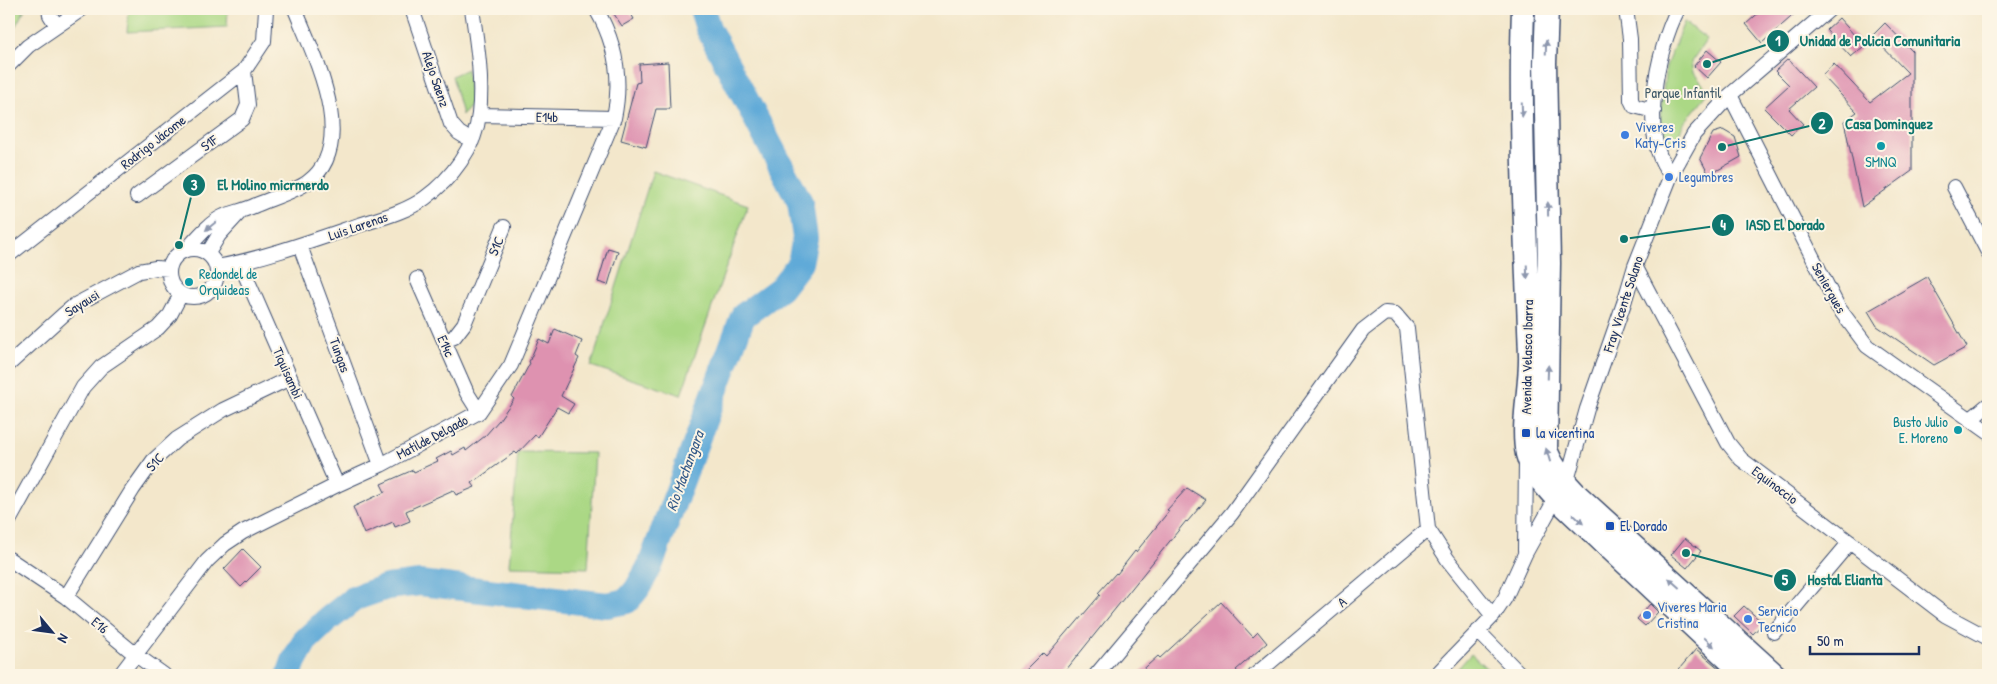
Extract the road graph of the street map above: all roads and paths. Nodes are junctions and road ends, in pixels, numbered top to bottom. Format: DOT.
graph roads {
  1 [pos="49,9"];
  2 [pos="82,9"];
  3 [pos="266,9"];
  4 [pos="295,9"];
  5 [pos="412,9"];
  6 [pos="472,9"];
  7 [pos="596,9"];
  8 [pos="1523,9"];
  9 [pos="1547,9"];
  10 [pos="1626,9"];
  11 [pos="1678,9"];
  12 [pos="1830,9"];
  13 [pos="57,26"];
  14 [pos="9,65"];
  15 [pos="244,71"];
  16 [pos="1730,95"];
  17 [pos="1654,111"];
  18 [pos="479,115"];
  19 [pos="614,118"];
  20 [pos="472,141"];
  21 [pos="1671,175"];
  22 [pos="1954,187"];
  23 [pos="137,196"];
  24 [pos="240,212"];
  25 [pos="504,227"];
  26 [pos="300,246"];
  27 [pos="187,249"];
  28 [pos="1988,252"];
  29 [pos="208,253"];
  30 [pos="9,255"];
  31 [pos="240,263"];
  32 [pos="1635,266"];
  33 [pos="217,267"];
  34 [pos="169,269"];
  35 [pos="417,279"];
  36 [pos="181,294"];
  37 [pos="444,340"];
  38 [pos="9,364"];
  39 [pos="290,378"];
  40 [pos="1988,405"];
  41 [pos="479,412"];
  42 [pos="1970,420"];
  43 [pos="1988,432"];
  44 [pos="1527,453"];
  45 [pos="381,465"];
  46 [pos="336,484"];
  47 [pos="1561,491"];
  48 [pos="9,521"];
  49 [pos="1428,529"];
  50 [pos="1850,542"];
  51 [pos="1524,554"];
  52 [pos="9,559"];
  53 [pos="66,597"];
  54 [pos="1493,616"];
  55 [pos="1478,631"];
  56 [pos="1774,632"];
  57 [pos="1988,638"];
  58 [pos="136,655"];
  59 [pos="120,675"];
  60 [pos="164,675"];
  61 [pos="1096,675"];
  62 [pos="1255,675"];
  63 [pos="1436,675"];
  64 [pos="1522,675"];
  65 [pos="1745,675"];
  66 [pos="1775,675"];
  1 -- 13 [label="street"];
  2 -- 13 [label="street"];
  3 -- 15 [label="street, Rodrigo Jácome"];
  4 -- 24 [label="street"];
  5 -- 20 [label="street, Alejo Saenz"];
  6 -- 18 [label="street"];
  7 -- 19 [label="street, Matilde Delgado"];
  8 -- 44 [label="main road, Avenida Velasco Ibarra, one-way"];
  47 -- 9 [label="main road, Avenida Velasco Ibarra, one-way"];
  10 -- 17 [label="street"];
  11 -- 17 [label="street"];
  12 -- 16 [label="street, Fray Vicente Solano"];
  13 -- 14 [label="street"];
  15 -- 23 [label="street, S1F"];
  15 -- 30 [label="street, Rodrigo Jácome"];
  16 -- 21 [label="street, Fray Vicente Solano"];
  16 -- 42 [label="street, Seniergues"];
  17 -- 21 [label="street"];
  18 -- 19 [label="street, E14b"];
  18 -- 20 [label="street"];
  19 -- 41 [label="street, Matilde Delgado"];
  20 -- 26 [label="street, Luis Larenas"];
  21 -- 32 [label="street, Fray Vicente Solano"];
  22 -- 28 [label="street"];
  24 -- 27 [label="street, one-way"];
  24 -- 29 [label="street"];
  25 -- 37 [label="street, S1C"];
  26 -- 31 [label="street, Luis Larenas"];
  26 -- 45 [label="street, Tungas"];
  27 -- 29 [label="street"];
  27 -- 34 [label="street"];
  29 -- 33 [label="street"];
  31 -- 33 [label="street, Luis Larenas"];
  31 -- 39 [label="street, Tiquisambi"];
  32 -- 47 [label="street, Fray Vicente Solano"];
  32 -- 50 [label="street, Equinoccio"];
  33 -- 36 [label="street"];
  34 -- 36 [label="street"];
  34 -- 38 [label="street, Sayausi"];
  35 -- 37 [label="street, E14c"];
  36 -- 48 [label="street"];
  37 -- 41 [label="street, E14c"];
  39 -- 46 [label="street, Tiquisambi"];
  39 -- 53 [label="street, S1C"];
  40 -- 42 [label="street"];
  41 -- 45 [label="street, Matilde Delgado"];
  42 -- 43 [label="street, Seniergues"];
  44 -- 47 [label="main road, Avenida Velasco Ibarra"];
  44 -- 51 [label="street, Fray Vicente Solano"];
  45 -- 46 [label="street, Matilde Delgado"];
  46 -- 58 [label="street, Matilde Delgado"];
  47 -- 51 [label="street, Fray Vicente Solano"];
  47 -- 65 [label="main road, Avenida Velasco Ibarra, one-way"];
  66 -- 47 [label="main road, one-way"];
  49 -- 54 [label="street"];
  49 -- 61 [label="street"];
  49 -- 62 [label="street, A"];
  50 -- 56 [label="street"];
  50 -- 57 [label="street, Equinoccio"];
  51 -- 54 [label="street, Fray Vicente Solano"];
  52 -- 53 [label="street, E16"];
  53 -- 58 [label="street, E16"];
  54 -- 55 [label="street, Fray Vicente Solano"];
  55 -- 63 [label="street, Fray Vicente Solano"];
  55 -- 64 [label="street"];
  58 -- 59 [label="street, Matilde Delgado"];
  58 -- 60 [label="street, E16"];
}
